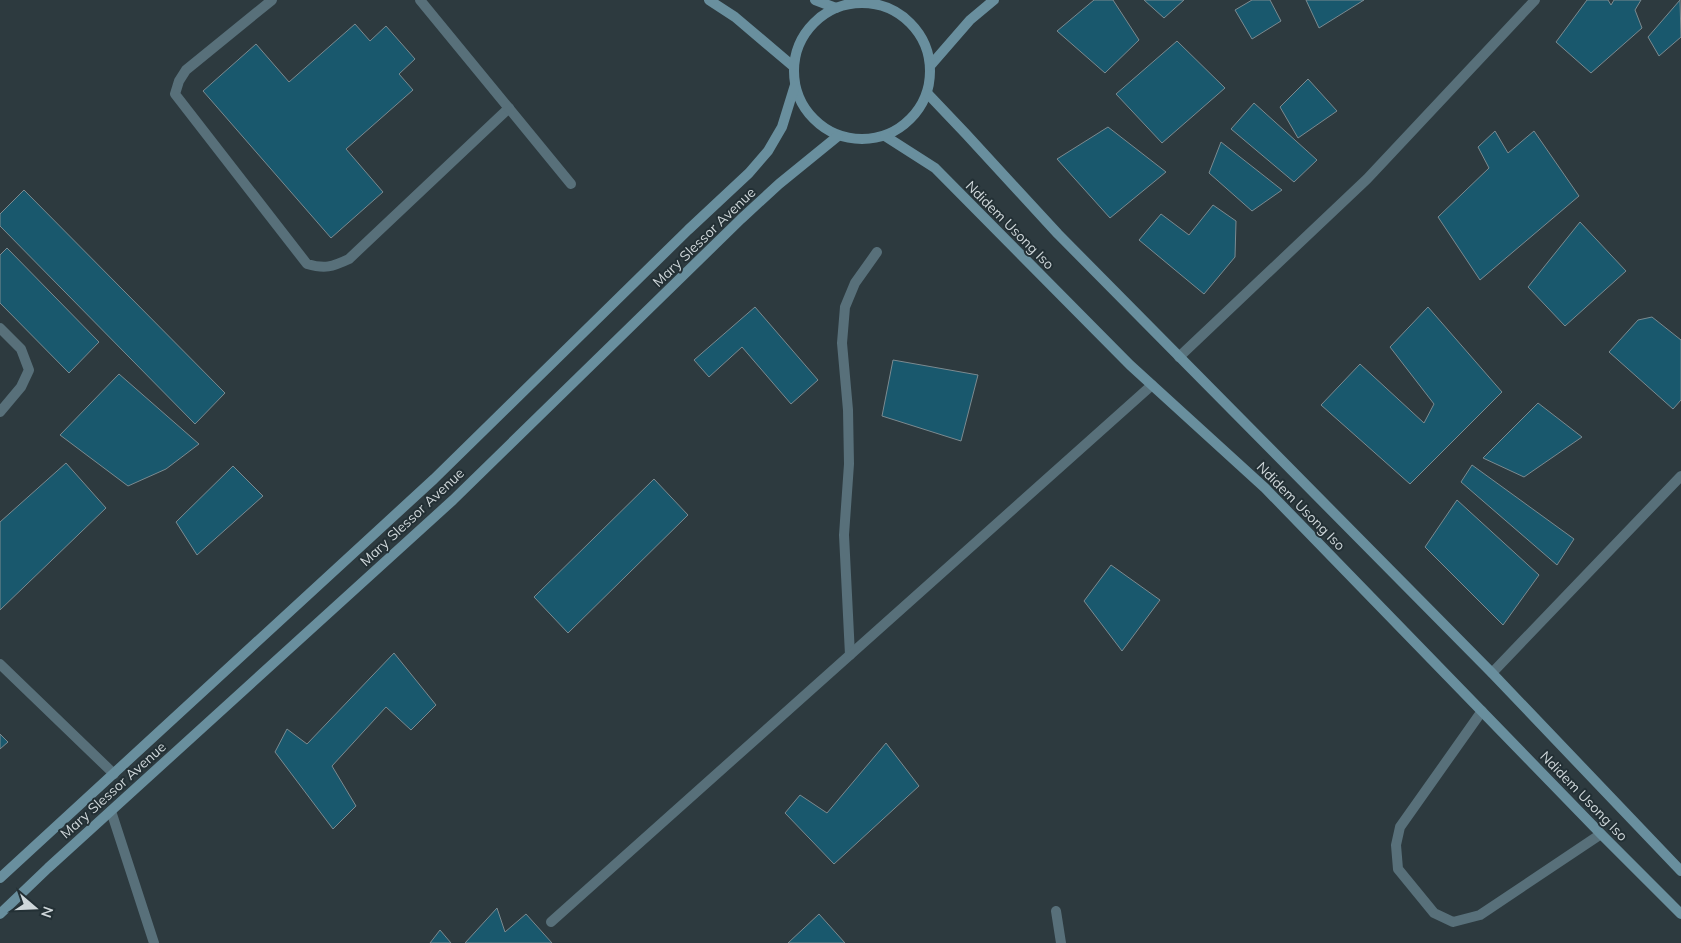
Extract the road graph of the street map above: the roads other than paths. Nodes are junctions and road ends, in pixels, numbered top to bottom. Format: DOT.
graph roads {
  1 [pos="272,0"];
  2 [pos="420,0"];
  3 [pos="709,0"];
  4 [pos="815,0"];
  5 [pos="994,0"];
  6 [pos="1534,0"];
  7 [pos="879,2"];
  8 [pos="836,8"];
  9 [pos="930,66"];
  10 [pos="794,67"];
  11 [pos="795,85"];
  12 [pos="927,93"];
  13 [pos="509,108"];
  14 [pos="838,136"];
  15 [pos="885,136"];
  16 [pos="571,184"];
  17 [pos="877,252"];
  18 [pos="0,328"];
  19 [pos="1180,357"];
  20 [pos="1152,385"];
  21 [pos="0,412"];
  22 [pos="1681,476"];
  23 [pos="850,656"];
  24 [pos="0,664"];
  25 [pos="1492,672"];
  26 [pos="1482,711"];
  27 [pos="114,774"];
  28 [pos="111,811"];
  29 [pos="1601,834"];
  30 [pos="1681,871"];
  31 [pos="0,878"];
  32 [pos="1056,910"];
  33 [pos="0,914"];
  34 [pos="1681,914"];
  35 [pos="552,922"];
  36 [pos="154,943"];
  37 [pos="1061,943"];
  1 -- 13 [label="street"];
  2 -- 13 [label="street"];
  3 -- 10 [label="main road"];
  4 -- 8 [label="main road"];
  5 -- 9 [label="main road"];
  6 -- 19 [label="street"];
  7 -- 8 [label="main road"];
  7 -- 9 [label="main road"];
  8 -- 10 [label="main road"];
  9 -- 12 [label="main road"];
  10 -- 11 [label="main road"];
  11 -- 14 [label="main road"];
  11 -- 27 [label="main road, Mary Slessor Avenue"];
  12 -- 15 [label="main road"];
  12 -- 19 [label="main road, Ndidem Usong Iso"];
  13 -- 16 [label="street"];
  14 -- 15 [label="main road"];
  14 -- 28 [label="main road, Mary Slessor Avenue"];
  15 -- 20 [label="main road, Ndidem Usong Iso"];
  17 -- 23 [label="street"];
  18 -- 21 [label="street"];
  19 -- 25 [label="main road, Ndidem Usong Iso"];
  20 -- 23 [label="street"];
  20 -- 26 [label="main road, Ndidem Usong Iso"];
  22 -- 25 [label="street"];
  23 -- 35 [label="street"];
  24 -- 27 [label="street"];
  25 -- 30 [label="main road, Ndidem Usong Iso"];
  26 -- 29 [label="main road, Ndidem Usong Iso"];
  26 -- 29 [label="street"];
  27 -- 31 [label="main road, Mary Slessor Avenue"];
  28 -- 33 [label="main road, Mary Slessor Avenue"];
  28 -- 36 [label="street"];
  29 -- 34 [label="main road, Ndidem Usong Iso"];
  32 -- 37 [label="street"];
}
